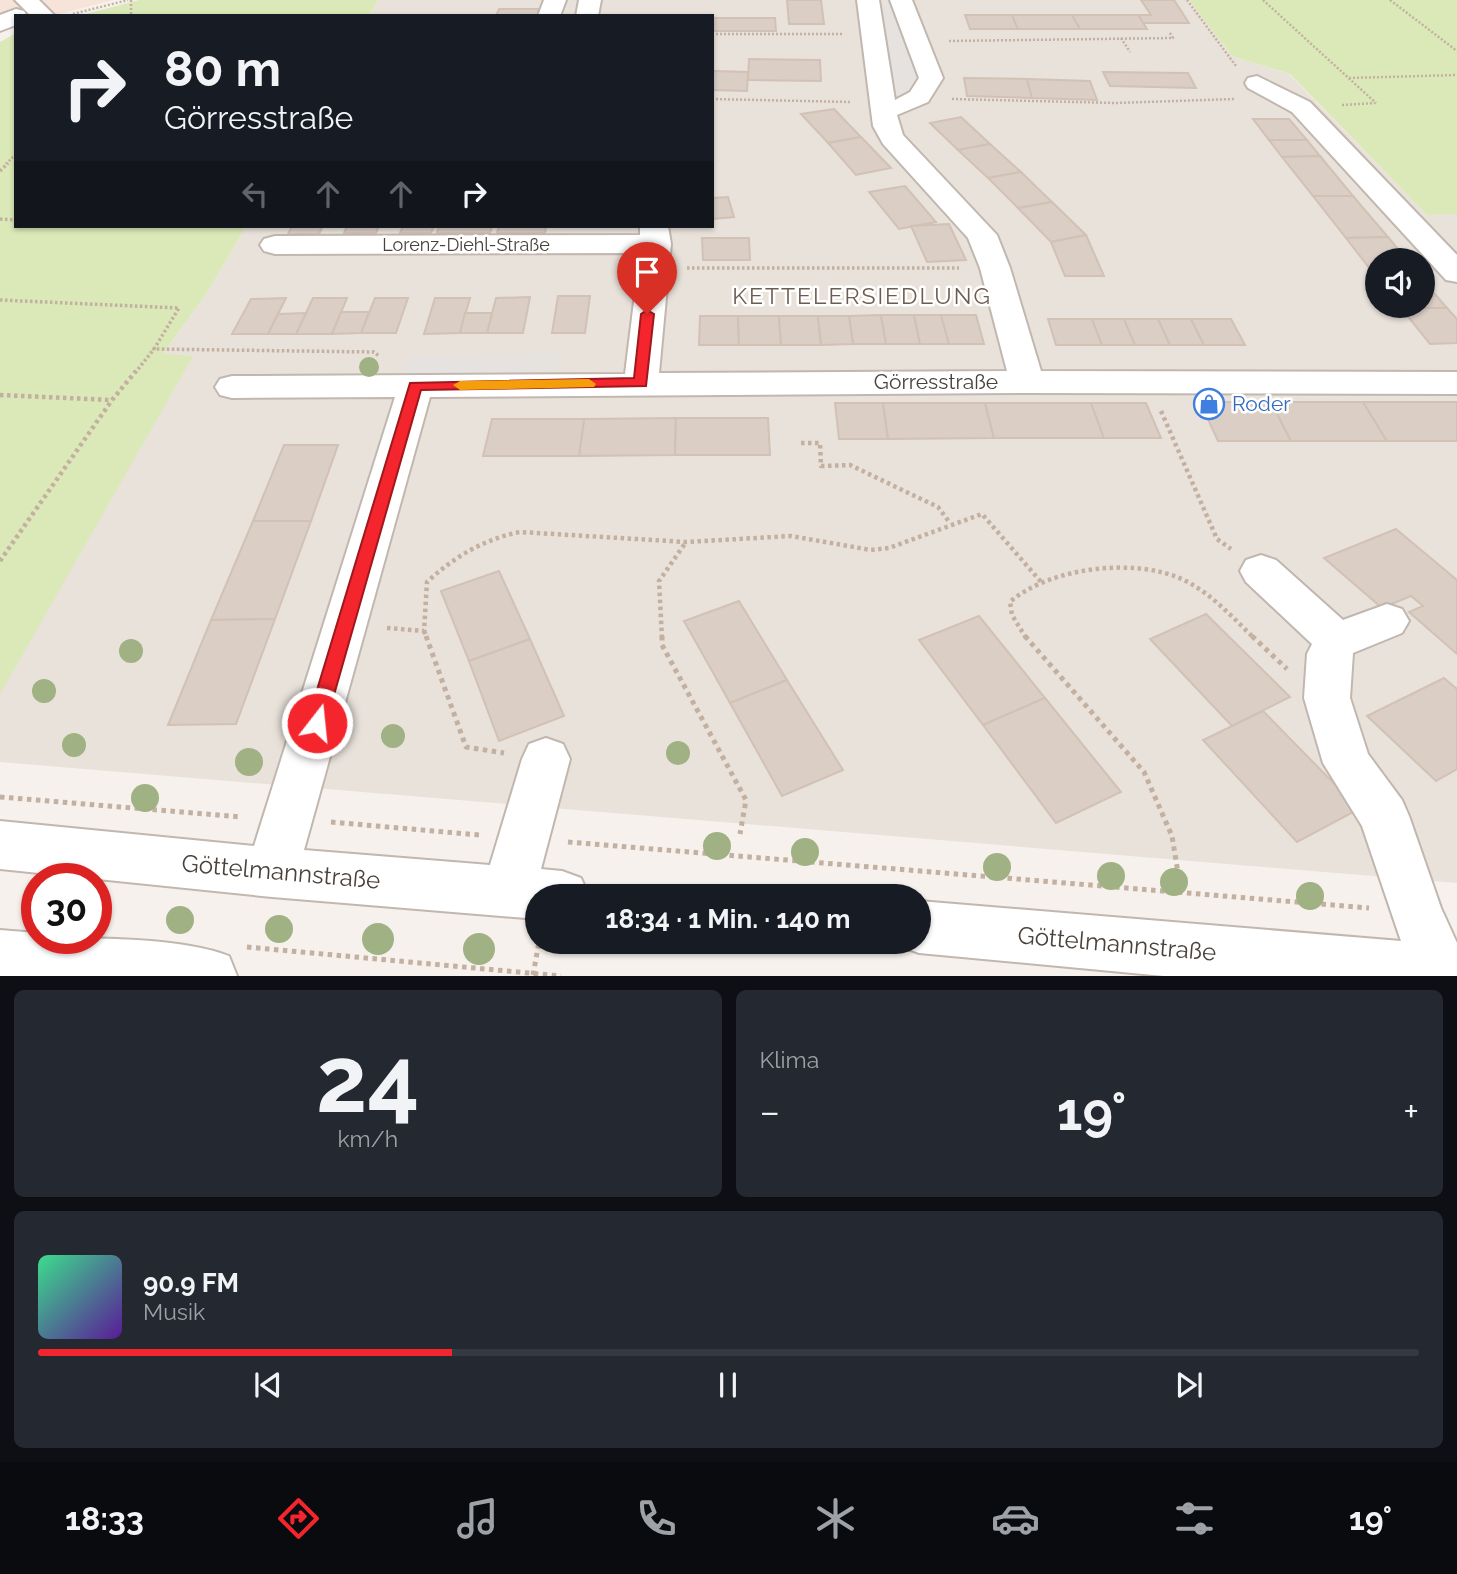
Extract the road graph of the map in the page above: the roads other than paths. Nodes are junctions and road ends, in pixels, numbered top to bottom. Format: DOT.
graph roads {
  1 [pos="868,0"];
  2 [pos="901,0"];
  3 [pos="1257,83"];
  4 [pos="884,107"];
  5 [pos="275,245"];
  6 [pos="654,246"];
  7 [pos="1457,273"];
  8 [pos="1027,382"];
  9 [pos="641,383"];
  10 [pos="1457,383"];
  11 [pos="415,386"];
  12 [pos="232,387"];
  13 [pos="1261,571"];
  14 [pos="1387,621"];
  15 [pos="1336,641"];
  16 [pos="546,759"];
  17 [pos="0,845"];
  18 [pos="272,872"];
  19 [pos="508,892"];
  20 [pos="525,893"];
  21 [pos="931,928"];
  22 [pos="0,957"];
  23 [pos="221,960"];
  24 [pos="1449,974"];
  1 -- 4 [label="street"];
  2 -- 4 [label="street"];
  3 -- 7 [label="street"];
  4 -- 8 [label="street"];
  5 -- 6 [label="street, Lorenz-Diehl-Straße"];
  6 -- 9 [label="street"];
  8 -- 9 [label="street, Görresstraße"];
  8 -- 10 [label="street, Görresstraße"];
  9 -- 11 [label="street, Görresstraße"];
  11 -- 12 [label="street, Görresstraße"];
  11 -- 18 [label="street"];
  13 -- 15 [label="street"];
  14 -- 15 [label="street"];
  15 -- 24 [label="street, Göttelmannstraße"];
  16 -- 19 [label="street"];
  17 -- 18 [label="street, Göttelmannstraße"];
  18 -- 19 [label="street, Göttelmannstraße"];
  19 -- 20 [label="street, Göttelmannstraße"];
  21 -- 24 [label="street, Göttelmannstraße"];
  22 -- 23 [label="street"];
}
